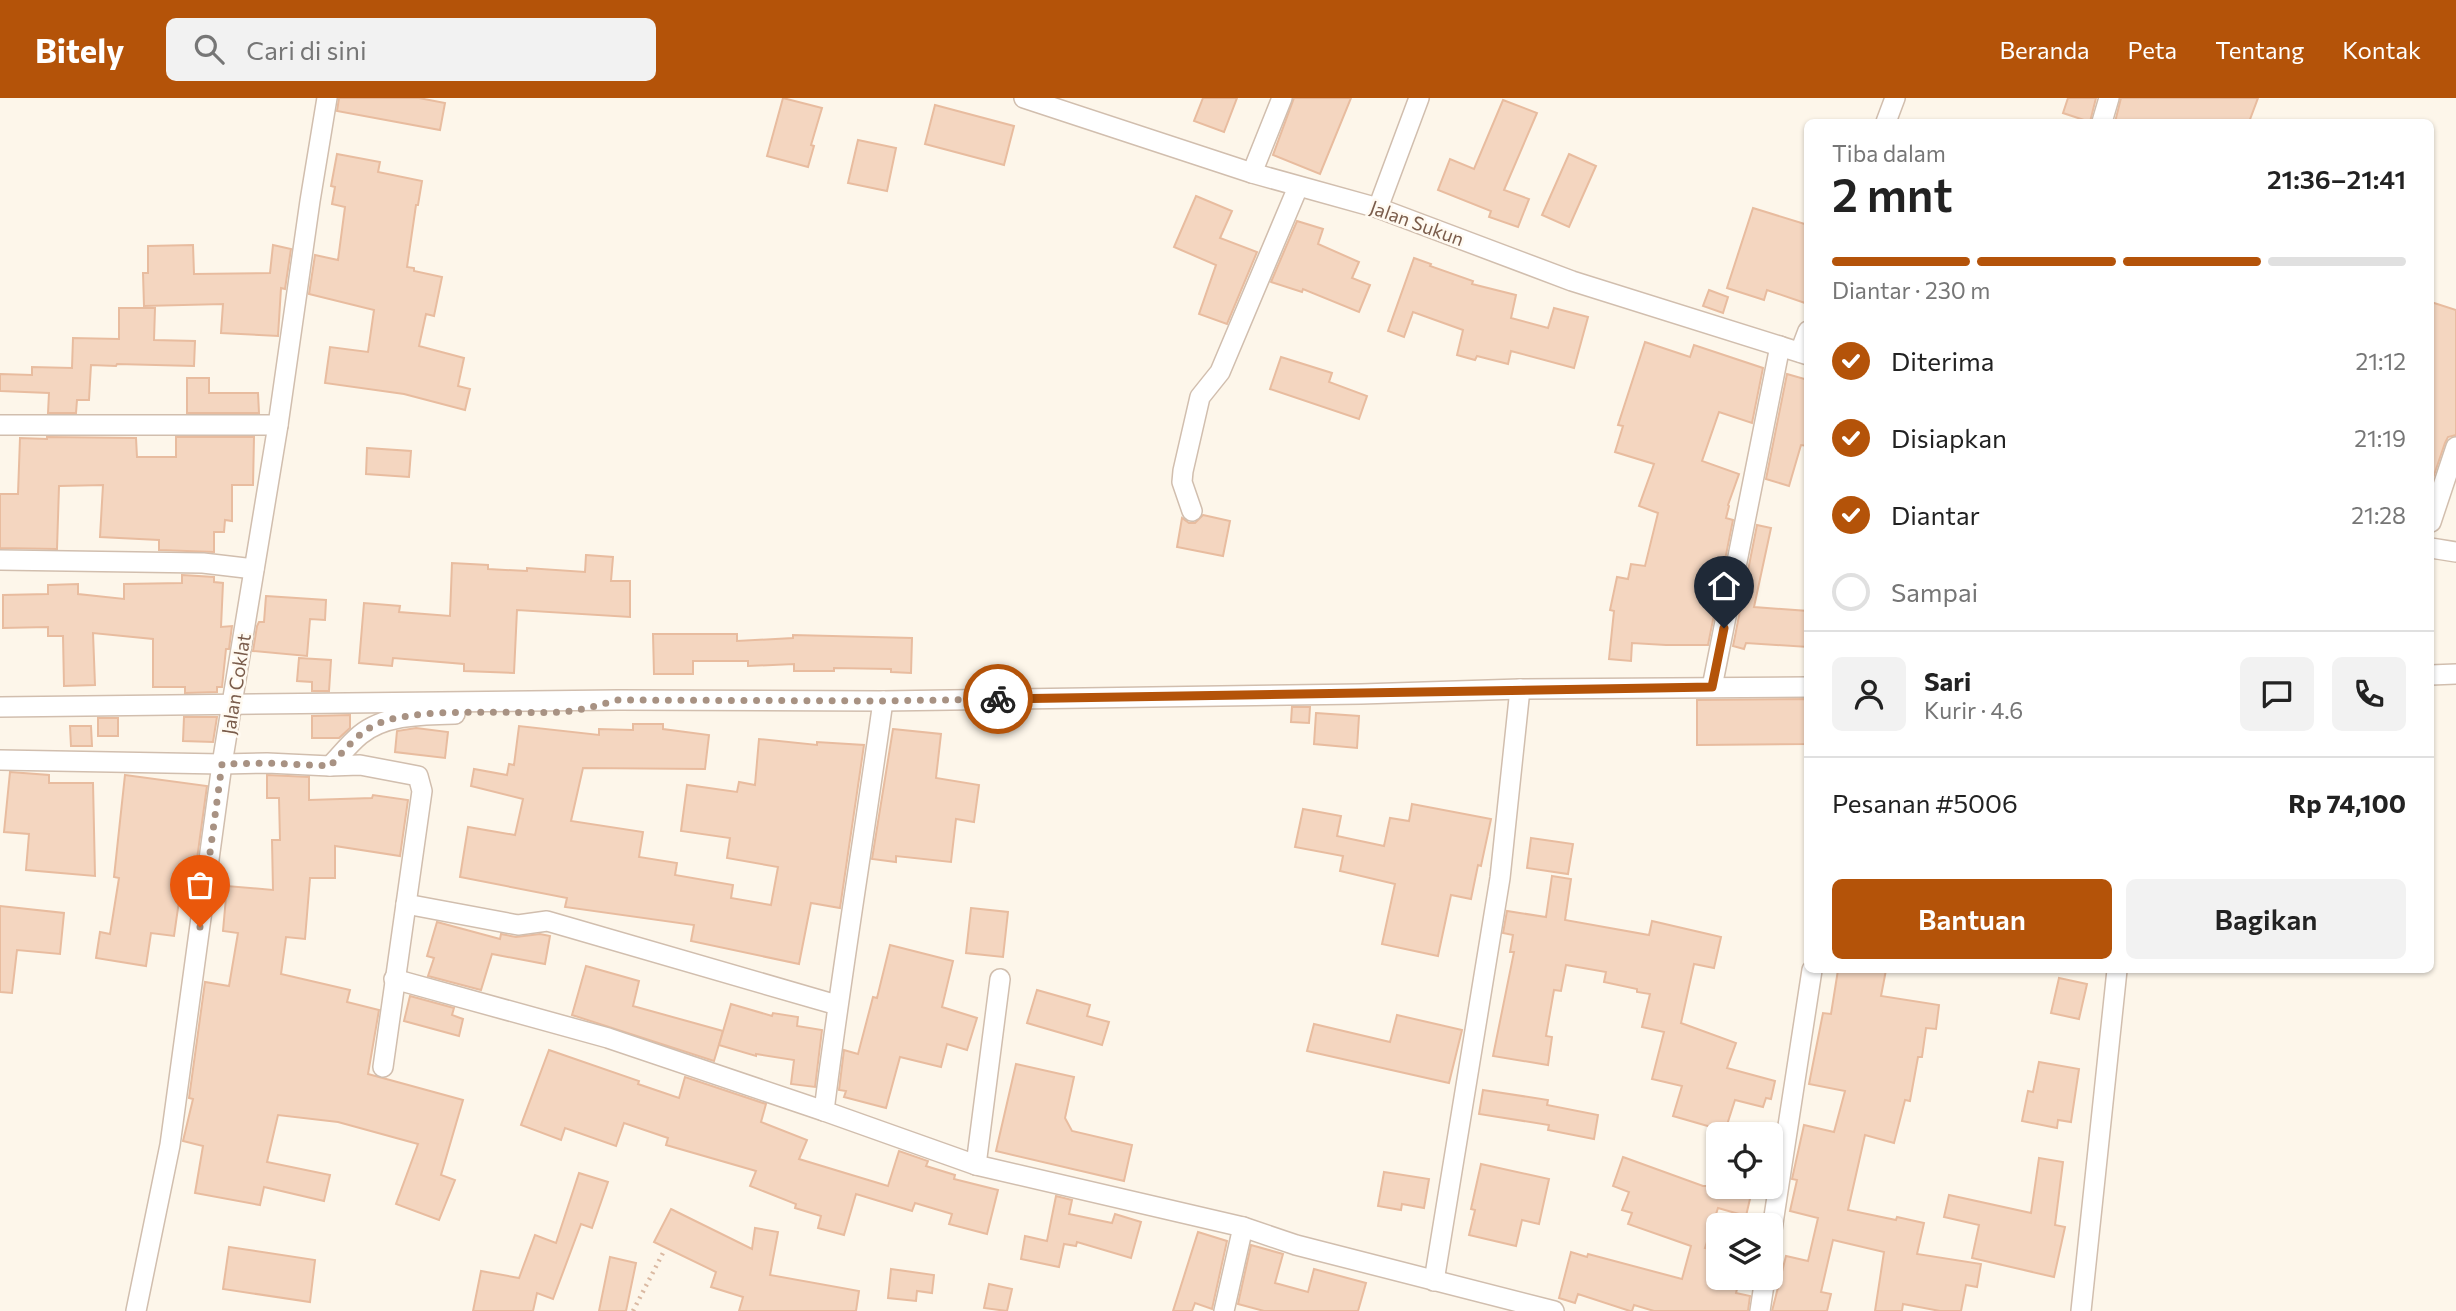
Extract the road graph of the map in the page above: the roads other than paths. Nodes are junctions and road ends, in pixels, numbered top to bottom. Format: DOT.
graph roads {
  1 [pos="327,98"];
  2 [pos="1024,98"];
  3 [pos="1282,98"];
  4 [pos="1419,98"];
  5 [pos="1895,98"];
  6 [pos="2109,98"];
  7 [pos="1887,119"];
  8 [pos="2103,119"];
  9 [pos="1252,173"];
  10 [pos="1298,187"];
  11 [pos="1378,208"];
  12 [pos="1780,346"];
  13 [pos="1804,354"];
  14 [pos="0,425"];
  15 [pos="278,425"];
  16 [pos="2456,447"];
  17 [pos="1192,510"];
  18 [pos="2434,513"];
  19 [pos="2434,548"];
  20 [pos="2456,552"];
  21 [pos="0,560"];
  22 [pos="254,569"];
  23 [pos="2456,674"];
  24 [pos="2434,675"];
  25 [pos="1712,687"];
  26 [pos="1804,687"];
  27 [pos="1520,689"];
  28 [pos="618,700"];
  29 [pos="883,701"];
  30 [pos="233,703"];
  31 [pos="0,707"];
  32 [pos="0,760"];
  33 [pos="222,764"];
  34 [pos="330,766"];
  35 [pos="406,904"];
  36 [pos="1812,973"];
  37 [pos="2118,973"];
  38 [pos="394,979"];
  39 [pos="1000,979"];
  40 [pos="837,1005"];
  41 [pos="383,1067"];
  42 [pos="824,1111"];
  43 [pos="976,1165"];
  44 [pos="1775,1213"];
  45 [pos="1243,1227"];
  46 [pos="1434,1281"];
  47 [pos="1763,1290"];
  48 [pos="136,1311"];
  49 [pos="1224,1311"];
  50 [pos="1554,1311"];
  51 [pos="1760,1311"];
  52 [pos="2081,1311"];
  1 -- 15 [label="street, Jalan Coklat"];
  2 -- 9 [label="street, Jalan Sukun"];
  3 -- 9 [label="street"];
  4 -- 11 [label="street"];
  5 -- 7 [label="street"];
  6 -- 8 [label="street"];
  9 -- 10 [label="street, Jalan Sukun"];
  10 -- 11 [label="street, Jalan Sukun"];
  10 -- 17 [label="street"];
  11 -- 12 [label="street, Jalan Sukun"];
  12 -- 13 [label="street, Jalan Sukun"];
  12 -- 25 [label="street"];
  14 -- 15 [label="street"];
  15 -- 22 [label="street, Jalan Coklat"];
  16 -- 18 [label="street"];
  19 -- 20 [label="street"];
  21 -- 22 [label="street"];
  22 -- 30 [label="street, Jalan Coklat"];
  23 -- 24 [label="street"];
  25 -- 26 [label="street"];
  25 -- 27 [label="street"];
  27 -- 29 [label="street"];
  27 -- 46 [label="street"];
  28 -- 29 [label="street"];
  28 -- 30 [label="street"];
  28 -- 34 [label="street"];
  29 -- 40 [label="street"];
  30 -- 31 [label="street"];
  30 -- 33 [label="street, Jalan Coklat"];
  32 -- 33 [label="street"];
  33 -- 34 [label="street"];
  33 -- 48 [label="street, Jalan Coklat"];
  34 -- 35 [label="street"];
  35 -- 38 [label="street"];
  35 -- 40 [label="street"];
  36 -- 44 [label="street"];
  37 -- 52 [label="street"];
  38 -- 41 [label="street"];
  38 -- 42 [label="street"];
  39 -- 43 [label="street"];
  40 -- 42 [label="street"];
  42 -- 43 [label="street"];
  43 -- 45 [label="street"];
  45 -- 46 [label="street"];
  45 -- 49 [label="street"];
  46 -- 50 [label="street"];
  47 -- 51 [label="street"];
}
